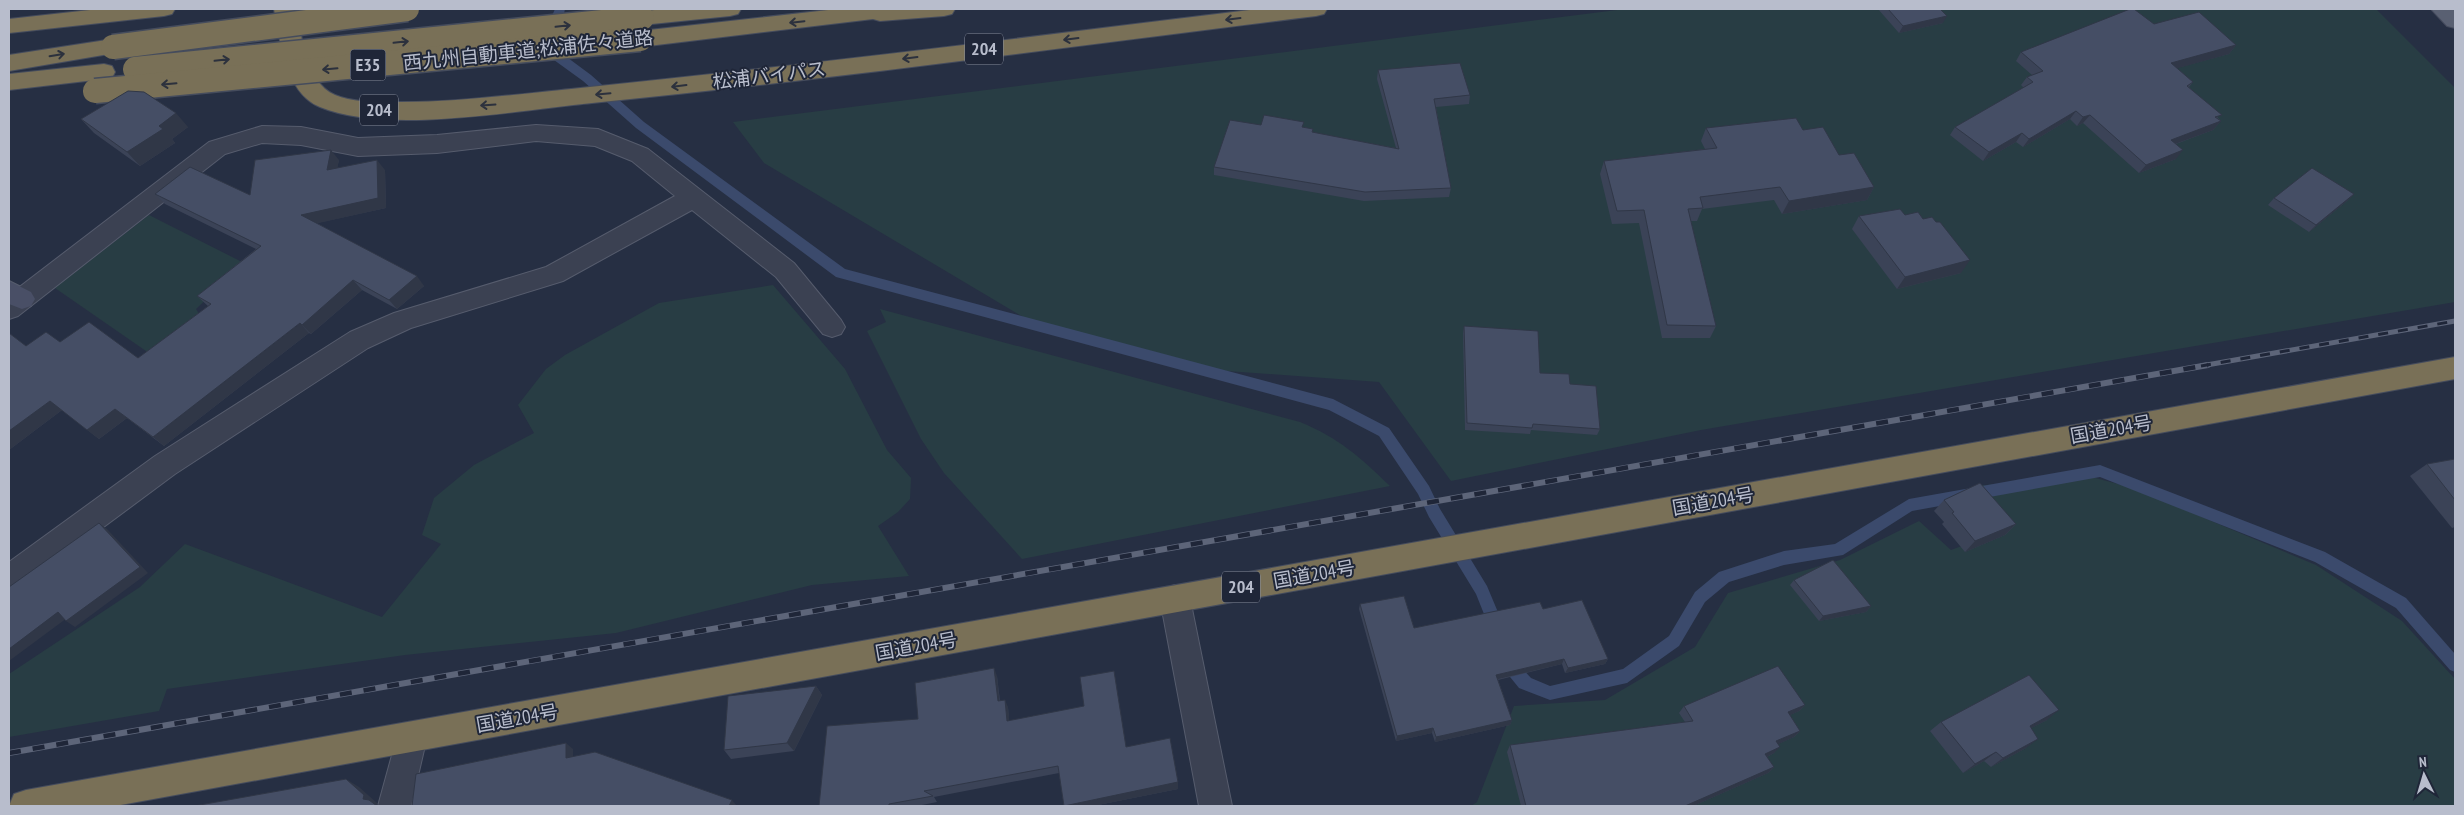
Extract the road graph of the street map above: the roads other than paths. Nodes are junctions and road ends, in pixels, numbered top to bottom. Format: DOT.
graph roads {
  1 [pos="164,9"];
  2 [pos="285,9"];
  3 [pos="407,9"];
  4 [pos="730,9"];
  5 [pos="898,9"];
  6 [pos="944,9"];
  7 [pos="1316,9"];
  8 [pos="2442,9"];
  9 [pos="823,19"];
  10 [pos="2455,21"];
  11 [pos="9,26"];
  12 [pos="641,28"];
  13 [pos="9,63"];
  14 [pos="9,82"];
  15 [pos="100,82"];
  16 [pos="9,101"];
  17 [pos="694,198"];
  18 [pos="13,300"];
  19 [pos="832,327"];
  20 [pos="2455,368"];
  21 [pos="9,579"];
  22 [pos="1175,599"];
  23 [pos="411,737"];
  24 [pos="26,806"];
  25 [pos="394,806"];
  26 [pos="1216,806"];
  1 -- 11 [label="highway"];
  7 -- 2 [label="highway, 松浦バイパス / 204, one-way"];
  13 -- 3 [label="highway, one-way, bridge"];
  4 -- 12 [label="highway, 西九州自動車道;松浦佐々道路 / E35"];
  5 -- 9 [label="highway, 西九州自動車道;松浦佐々道路 / E35"];
  6 -- 9 [label="highway"];
  8 -- 10 [label="main road"];
  9 -- 12 [label="highway, 西九州自動車道;松浦佐々道路 / E35, one-way"];
  12 -- 15 [label="highway, 西九州自動車道;松浦佐々道路 / E35, bridge"];
  14 -- 15 [label="highway, 西九州自動車道;松浦佐々道路 / E35"];
  15 -- 16 [label="highway, 西九州自動車道;松浦佐々道路 / E35"];
  17 -- 18 [label="street"];
  17 -- 19 [label="street"];
  17 -- 21 [label="street"];
  20 -- 22 [label="highway, 国道204号 / 204"];
  22 -- 23 [label="highway, 国道204号 / 204"];
  22 -- 26 [label="street"];
  23 -- 24 [label="highway, 国道204号 / 204"];
  23 -- 25 [label="street"];
}
